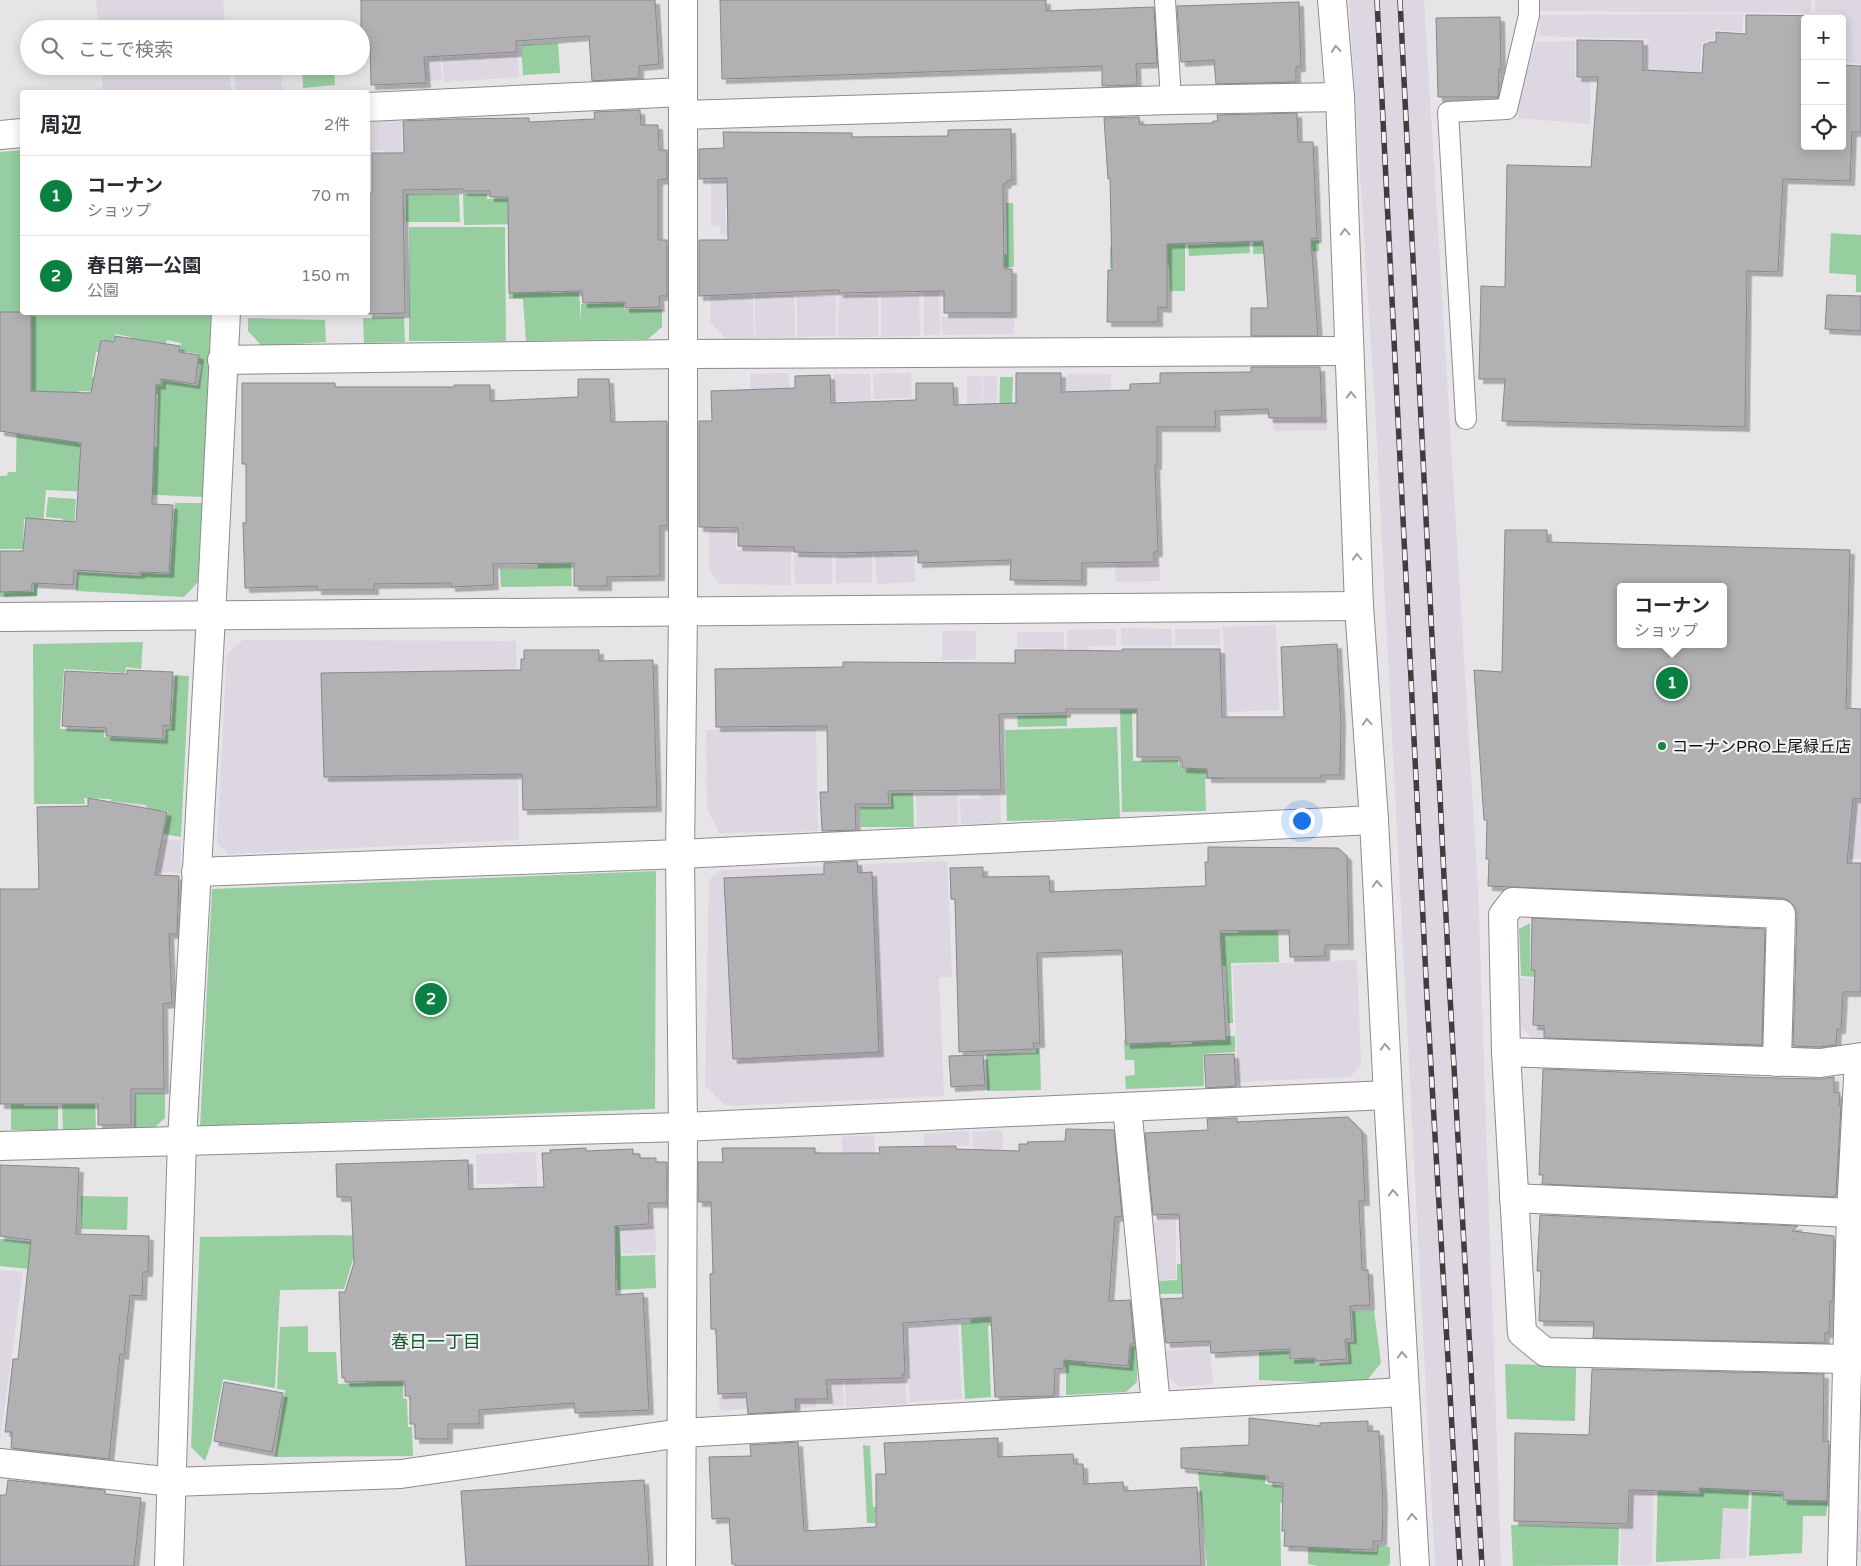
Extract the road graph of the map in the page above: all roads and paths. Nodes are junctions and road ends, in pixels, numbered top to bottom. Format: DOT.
graph roads {
  1 [pos="683,0"];
  2 [pos="1165,0"];
  3 [pos="1332,0"];
  4 [pos="1529,0"];
  5 [pos="1340,97"];
  6 [pos="1171,100"];
  7 [pos="683,104"];
  8 [pos="370,107"];
  9 [pos="20,133"];
  10 [pos="0,135"];
  11 [pos="226,315"];
  12 [pos="1349,351"];
  13 [pos="682,354"];
  14 [pos="222,360"];
  15 [pos="1466,419"];
  16 [pos="1358,606"];
  17 [pos="683,612"];
  18 [pos="211,616"];
  19 [pos="0,617"];
  20 [pos="1374,820"];
  21 [pos="680,854"];
  22 [pos="196,872"];
  23 [pos="1506,1052"];
  24 [pos="1860,1058"];
  25 [pos="1777,1062"];
  26 [pos="1388,1095"];
  27 [pos="1127,1107"];
  28 [pos="683,1127"];
  29 [pos="182,1140"];
  30 [pos="0,1146"];
  31 [pos="1514,1198"];
  32 [pos="1851,1213"];
  33 [pos="1847,1359"];
  34 [pos="1404,1392"];
  35 [pos="1156,1405"];
  36 [pos="681,1434"];
  37 [pos="0,1463"];
  38 [pos="172,1482"];
  39 [pos="1842,1565"];
  40 [pos="170,1566"];
  41 [pos="681,1566"];
  42 [pos="1415,1566"];
  1 -- 7 [label="street"];
  2 -- 6 [label="lane"];
  5 -- 3 [label="street, one-way"];
  4 -- 15 [label="lane"];
  5 -- 6 [label="street"];
  12 -- 5 [label="street, one-way"];
  6 -- 7 [label="street"];
  7 -- 8 [label="street"];
  7 -- 13 [label="street"];
  9 -- 10 [label="street"];
  11 -- 14 [label="street"];
  12 -- 13 [label="street"];
  16 -- 12 [label="street, one-way"];
  13 -- 14 [label="street"];
  13 -- 17 [label="street"];
  14 -- 18 [label="street"];
  16 -- 17 [label="street"];
  20 -- 16 [label="street, one-way"];
  17 -- 18 [label="street"];
  17 -- 21 [label="street"];
  18 -- 19 [label="street"];
  18 -- 22 [label="street"];
  20 -- 21 [label="street"];
  26 -- 20 [label="street, one-way"];
  21 -- 22 [label="street"];
  21 -- 28 [label="street"];
  22 -- 29 [label="street"];
  23 -- 25 [label="street"];
  23 -- 25 [label="street"];
  23 -- 31 [label="street"];
  24 -- 25 [label="street"];
  24 -- 32 [label="street"];
  26 -- 27 [label="street"];
  34 -- 26 [label="street, one-way"];
  27 -- 28 [label="street"];
  27 -- 35 [label="street"];
  28 -- 29 [label="street"];
  28 -- 36 [label="street"];
  29 -- 30 [label="street"];
  29 -- 38 [label="street"];
  31 -- 32 [label="street"];
  31 -- 33 [label="street"];
  32 -- 33 [label="street"];
  33 -- 39 [label="street"];
  34 -- 35 [label="street"];
  42 -- 34 [label="street, one-way"];
  35 -- 36 [label="street"];
  36 -- 38 [label="street"];
  36 -- 41 [label="street"];
  37 -- 38 [label="street"];
  38 -- 40 [label="street"];
}
